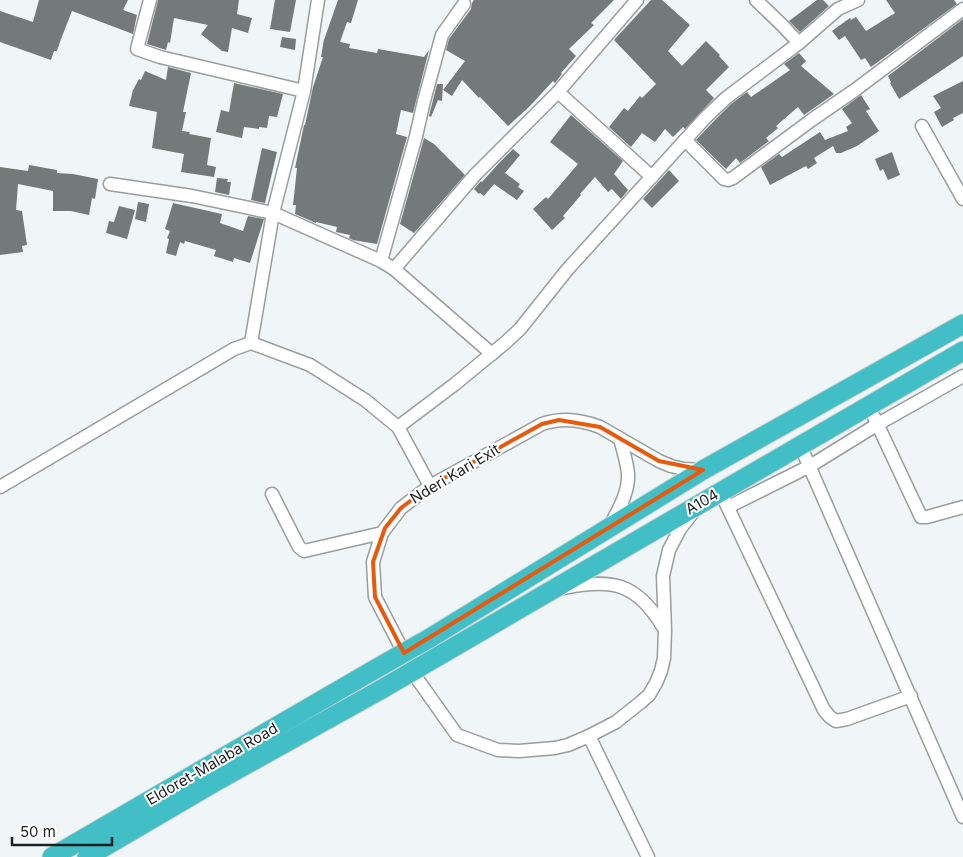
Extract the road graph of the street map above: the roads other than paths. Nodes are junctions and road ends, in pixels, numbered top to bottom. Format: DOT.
graph roads {
  1 [pos="150,0"];
  2 [pos="318,0"];
  3 [pos="637,0"];
  4 [pos="756,0"];
  5 [pos="858,0"];
  6 [pos="464,1"];
  7 [pos="837,4"];
  8 [pos="963,8"];
  9 [pos="799,43"];
  10 [pos="304,91"];
  11 [pos="558,92"];
  12 [pos="922,126"];
  13 [pos="685,140"];
  14 [pos="652,177"];
  15 [pos="110,184"];
  16 [pos="963,199"];
  17 [pos="273,213"];
  18 [pos="382,261"];
  19 [pos="394,269"];
  20 [pos="963,324"];
  21 [pos="251,343"];
  22 [pos="963,350"];
  23 [pos="492,354"];
  24 [pos="963,376"];
  25 [pos="868,406"];
  26 [pos="878,424"];
  27 [pos="398,427"];
  28 [pos="620,439"];
  29 [pos="800,445"];
  30 [pos="810,466"];
  31 [pos="703,470"];
  32 [pos="1,484"];
  33 [pos="430,486"];
  34 [pos="272,494"];
  35 [pos="724,499"];
  36 [pos="700,503"];
  37 [pos="963,506"];
  38 [pos="609,529"];
  39 [pos="382,533"];
  40 [pos="551,590"];
  41 [pos="665,630"];
  42 [pos="442,654"];
  43 [pos="911,696"];
  44 [pos="590,736"];
  45 [pos="963,817"];
  46 [pos="52,857"];
  47 [pos="87,857"];
  48 [pos="648,857"];
  1 -- 10 [label="street"];
  2 -- 10 [label="street"];
  3 -- 11 [label="street"];
  4 -- 9 [label="street"];
  5 -- 7 [label="street"];
  6 -- 18 [label="street"];
  7 -- 9 [label="street"];
  8 -- 13 [label="street"];
  9 -- 13 [label="street"];
  10 -- 17 [label="street"];
  11 -- 14 [label="street"];
  11 -- 19 [label="street"];
  12 -- 16 [label="street"];
  13 -- 14 [label="street"];
  14 -- 23 [label="street"];
  15 -- 17 [label="street"];
  17 -- 18 [label="street"];
  17 -- 21 [label="street"];
  18 -- 19 [label="street"];
  19 -- 23 [label="street"];
  20 -- 31 [label="highway, Eldoret-Malaba Road"];
  21 -- 27 [label="street"];
  21 -- 32 [label="street"];
  22 -- 25 [label="highway, A104"];
  23 -- 27 [label="street"];
  24 -- 26 [label="street"];
  25 -- 26 [label="street"];
  25 -- 29 [label="highway, A104"];
  26 -- 30 [label="street"];
  26 -- 37 [label="street"];
  27 -- 33 [label="street"];
  28 -- 31 [label="street, Nderi Kari Exit"];
  28 -- 33 [label="street, Nderi Kari Exit"];
  28 -- 38 [label="street"];
  29 -- 30 [label="street"];
  29 -- 35 [label="highway, A104"];
  30 -- 35 [label="street"];
  30 -- 43 [label="street"];
  31 -- 38 [label="highway, Eldoret-Malaba Road"];
  33 -- 39 [label="street, Nderi Kari Exit"];
  34 -- 39 [label="street"];
  35 -- 36 [label="highway, A104"];
  35 -- 43 [label="street"];
  36 -- 40 [label="highway, A104"];
  36 -- 41 [label="street"];
  38 -- 46 [label="highway, Eldoret-Malaba Road, bridge"];
  39 -- 44 [label="street, Nderi Kari Exit"];
  40 -- 41 [label="street"];
  40 -- 42 [label="highway, A104"];
  41 -- 44 [label="street"];
  42 -- 47 [label="highway, Eldoret-Malaba Road, bridge"];
  43 -- 45 [label="street"];
  44 -- 48 [label="street"];
}
